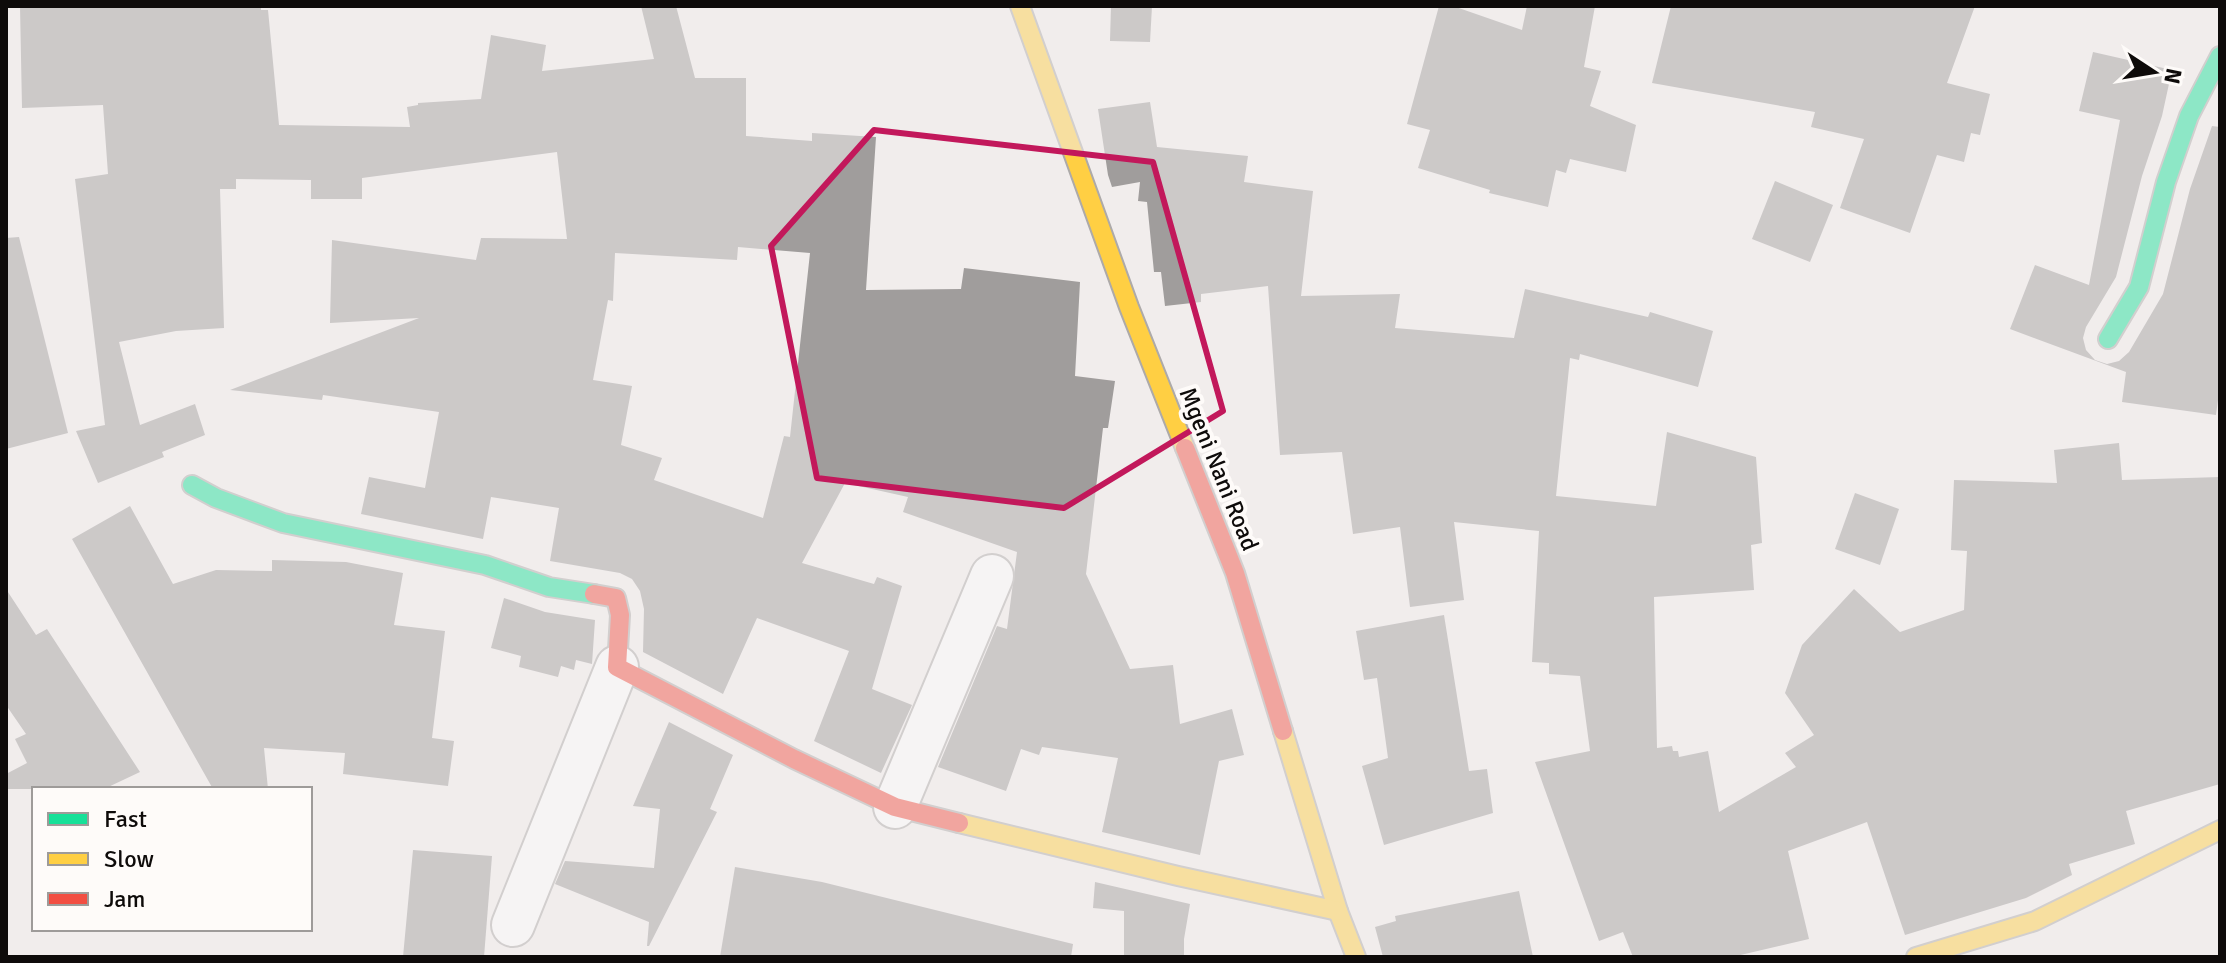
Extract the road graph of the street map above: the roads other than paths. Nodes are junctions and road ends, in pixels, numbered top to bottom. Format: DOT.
graph roads {
  1 [pos="1020,6"];
  2 [pos="2220,56"];
  3 [pos="2108,339"];
  4 [pos="192,485"];
  5 [pos="992,576"];
  6 [pos="617,667"];
  7 [pos="895,807"];
  8 [pos="2217,839"];
  9 [pos="1338,911"];
  10 [pos="513,925"];
  11 [pos="1356,957"];
  12 [pos="1916,957"];
  1 -- 9 [label="street, Mgeni Nani Road"];
  2 -- 3 [label="street"];
  4 -- 6 [label="street"];
  5 -- 7 [label="street"];
  6 -- 7 [label="street"];
  6 -- 10 [label="street"];
  7 -- 9 [label="street"];
  8 -- 12 [label="street"];
  9 -- 11 [label="street, Mgeni Nani Road"];
}
